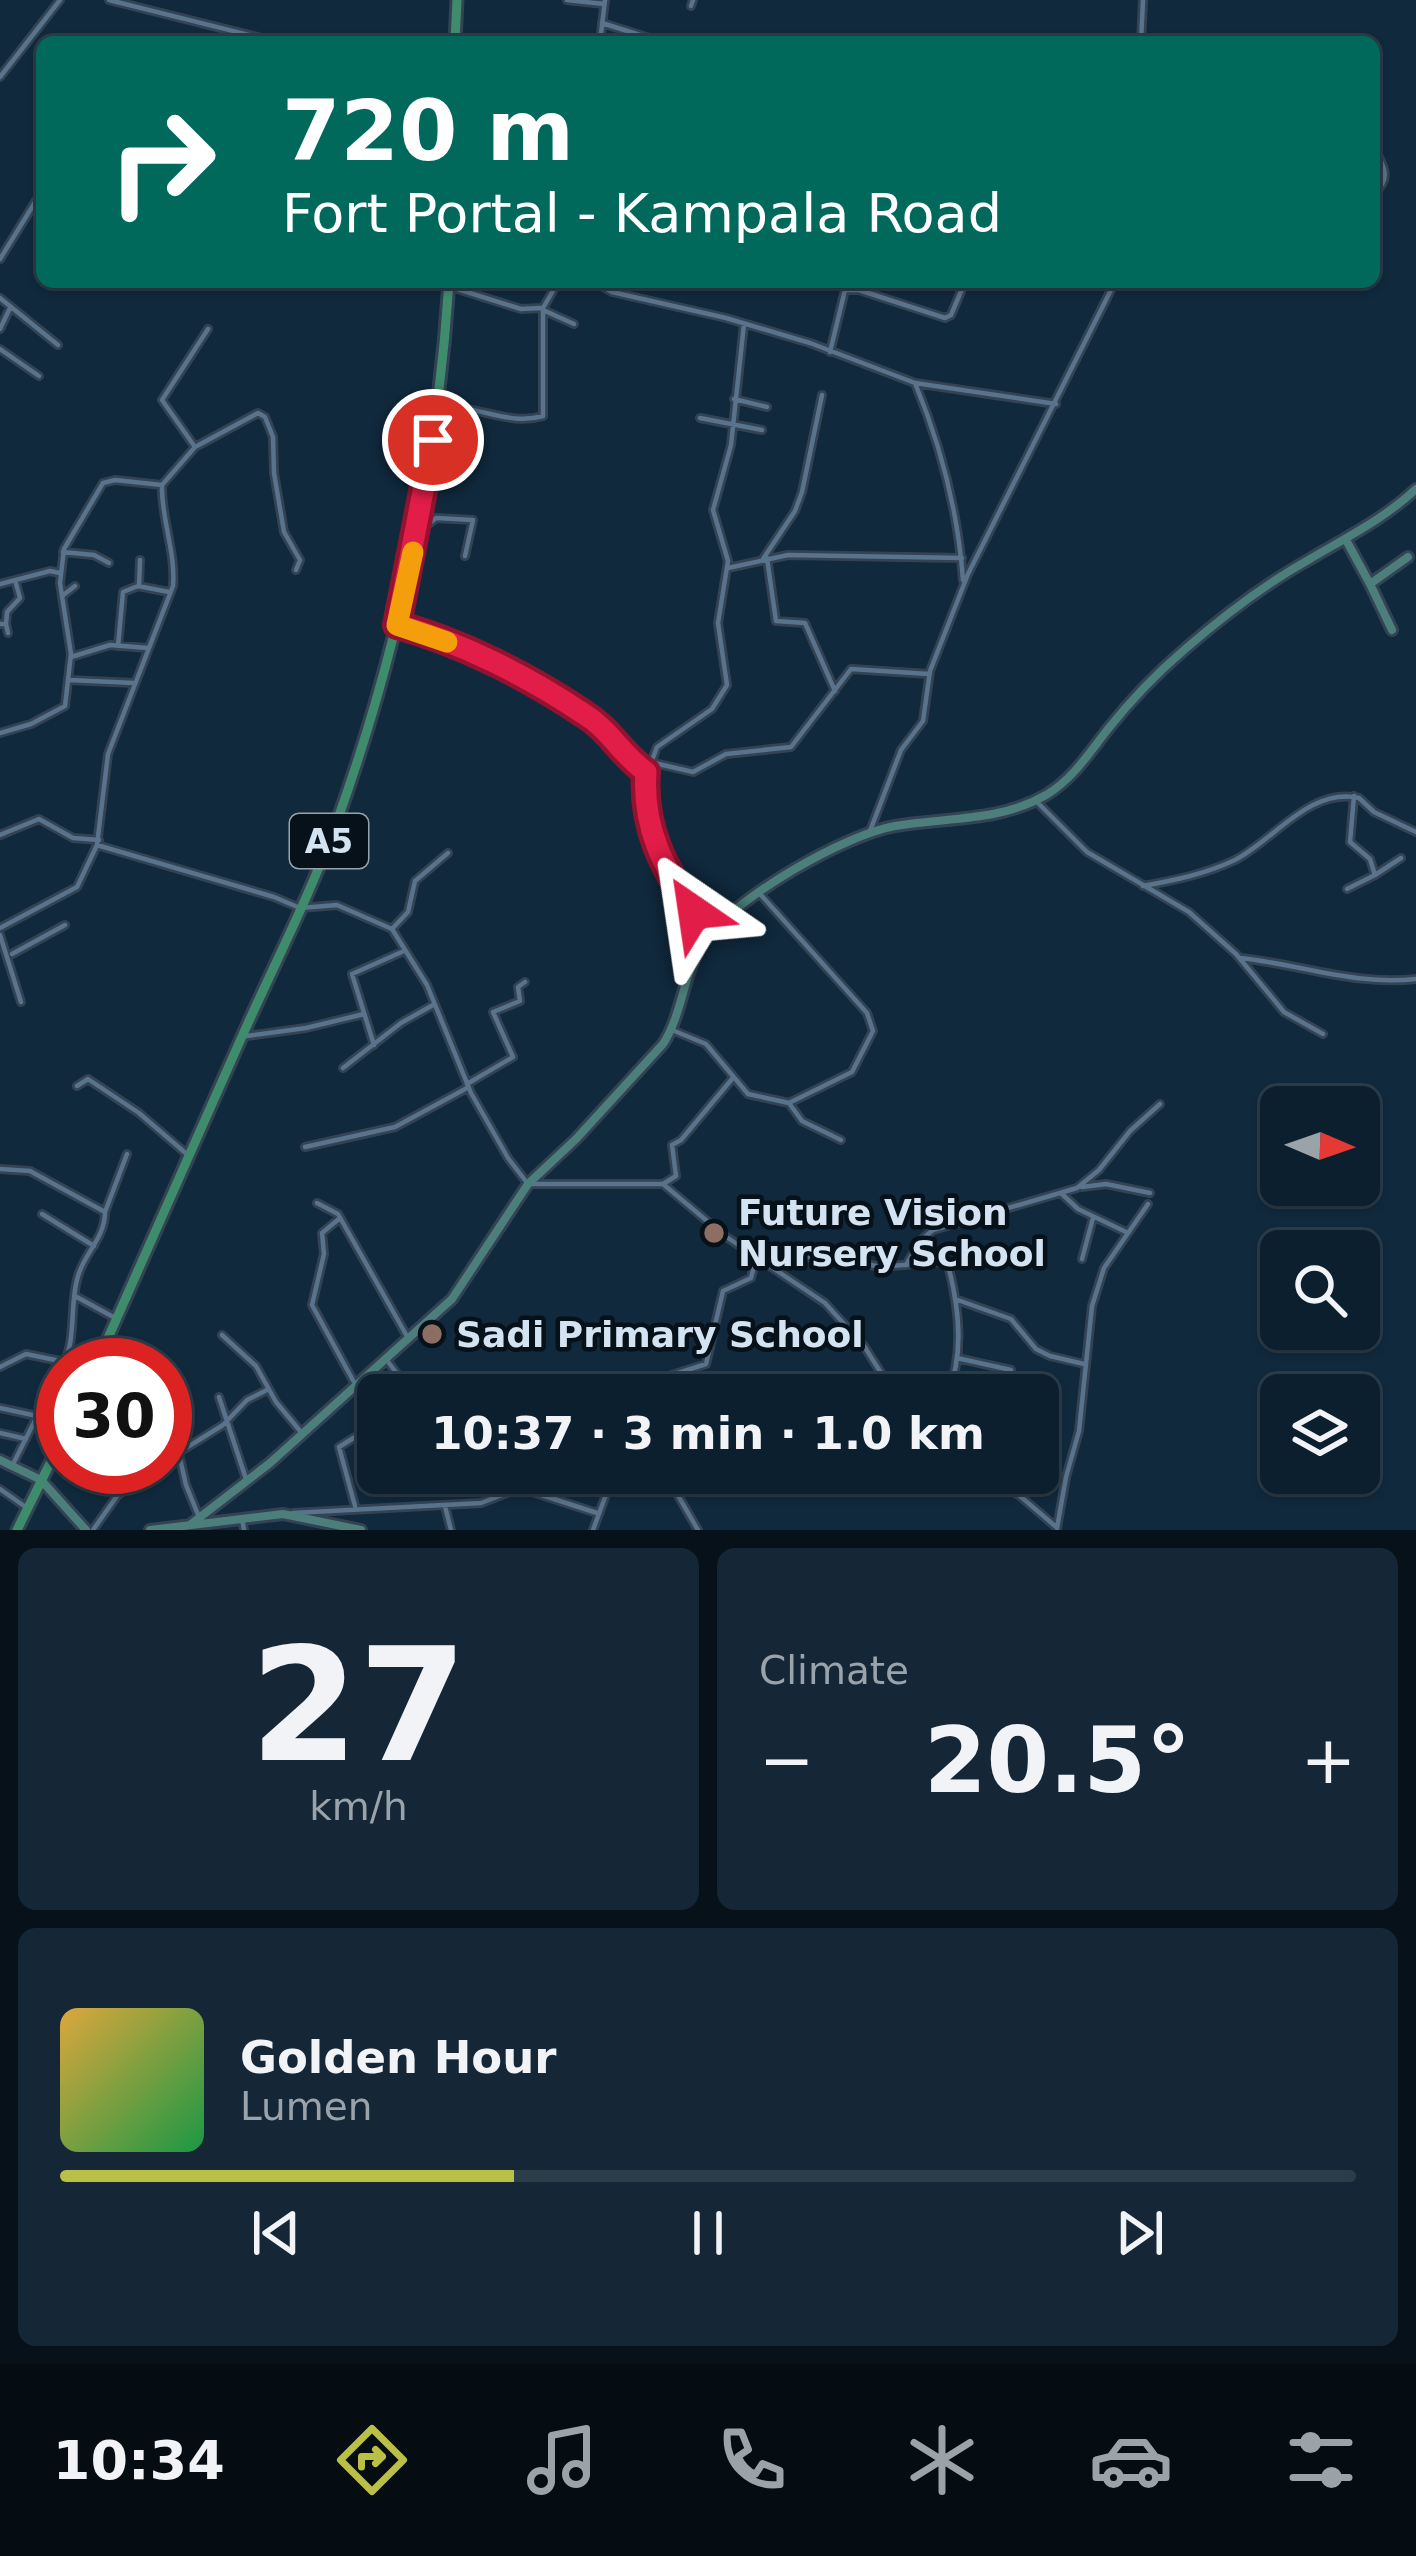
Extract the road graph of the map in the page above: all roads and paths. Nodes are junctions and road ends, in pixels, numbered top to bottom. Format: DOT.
graph roads {
  1 [pos="60,0"];
  2 [pos="109,0"];
  3 [pos="457,0"];
  4 [pos="567,0"];
  5 [pos="1143,0"];
  6 [pos="605,2"];
  7 [pos="602,23"];
  8 [pos="253,36"];
  9 [pos="455,36"];
  10 [pos="601,36"];
  11 [pos="643,36"];
  12 [pos="1141,36"];
  13 [pos="0,77"];
  14 [pos="1380,160"];
  15 [pos="1380,187"];
  16 [pos="36,208"];
  17 [pos="0,259"];
  18 [pos="449,288"];
  19 [pos="461,288"];
  20 [pos="555,288"];
  21 [pos="605,288"];
  22 [pos="962,288"];
  23 [pos="1112,288"];
  24 [pos="0,298"];
  25 [pos="10,308"];
  26 [pos="543,309"];
  27 [pos="574,324"];
  28 [pos="744,324"];
  29 [pos="208,328"];
  30 [pos="0,329"];
  31 [pos="58,345"];
  32 [pos="0,350"];
  33 [pos="830,352"];
  34 [pos="39,376"];
  35 [pos="915,383"];
  36 [pos="822,395"];
  37 [pos="734,398"];
  38 [pos="1057,404"];
  39 [pos="767,407"];
  40 [pos="437,411"];
  41 [pos="700,418"];
  42 [pos="732,424"];
  43 [pos="762,430"];
  44 [pos="195,446"];
  45 [pos="163,485"];
  46 [pos="1416,489"];
  47 [pos="417,532"];
  48 [pos="1346,539"];
  49 [pos="63,552"];
  50 [pos="465,556"];
  51 [pos="1408,556"];
  52 [pos="962,558"];
  53 [pos="765,559"];
  54 [pos="140,560"];
  55 [pos="109,563"];
  56 [pos="728,568"];
  57 [pos="296,569"];
  58 [pos="60,573"];
  59 [pos="15,580"];
  60 [pos="0,584"];
  61 [pos="1370,584"];
  62 [pos="75,586"];
  63 [pos="139,586"];
  64 [pos="964,586"];
  65 [pos="172,592"];
  66 [pos="62,596"];
  67 [pos="3,624"];
  68 [pos="397,625"];
  69 [pos="1392,629"];
  70 [pos="8,633"];
  71 [pos="118,646"];
  72 [pos="148,648"];
  73 [pos="71,657"];
  74 [pos="929,674"];
  75 [pos="69,680"];
  76 [pos="134,683"];
  77 [pos="835,691"];
  78 [pos="0,733"];
  79 [pos="650,762"];
  80 [pos="646,772"];
  81 [pos="1354,796"];
  82 [pos="1035,800"];
  83 [pos="870,831"];
  84 [pos="1416,832"];
  85 [pos="0,835"];
  86 [pos="98,843"];
  87 [pos="448,853"];
  88 [pos="1401,858"];
  89 [pos="1375,875"];
  90 [pos="1142,886"];
  91 [pos="1347,889"];
  92 [pos="760,894"];
  93 [pos="300,908"];
  94 [pos="64,925"];
  95 [pos="392,928"];
  96 [pos="0,931"];
  97 [pos="710,934"];
  98 [pos="404,951"];
  99 [pos="10,956"];
  100 [pos="1240,958"];
  101 [pos="1416,979"];
  102 [pos="525,982"];
  103 [pos="21,1002"];
  104 [pos="433,1005"];
  105 [pos="364,1014"];
  106 [pos="672,1030"];
  107 [pos="1323,1034"];
  108 [pos="242,1036"];
  109 [pos="374,1045"];
  110 [pos="343,1068"];
  111 [pos="732,1079"];
  112 [pos="77,1086"];
  113 [pos="468,1086"];
  114 [pos="789,1103"];
  115 [pos="1160,1104"];
  116 [pos="841,1140"];
  117 [pos="305,1147"];
  118 [pos="127,1154"];
  119 [pos="189,1156"];
  120 [pos="0,1169"];
  121 [pos="528,1184"];
  122 [pos="663,1184"];
  123 [pos="1077,1188"];
  124 [pos="1061,1192"];
  125 [pos="1150,1193"];
  126 [pos="317,1203"];
  127 [pos="1148,1204"];
  128 [pos="105,1212"];
  129 [pos="42,1214"];
  130 [pos="340,1217"];
  131 [pos="1093,1217"];
  132 [pos="1126,1232"];
  133 [pos="94,1246"];
  134 [pos="757,1254"];
  135 [pos="1082,1259"];
  136 [pos="771,1264"];
  137 [pos="906,1265"];
  138 [pos="74,1295"];
  139 [pos="955,1299"];
  140 [pos="117,1319"];
  141 [pos="222,1335"];
  142 [pos="70,1338"];
  143 [pos="108,1338"];
  144 [pos="408,1338"];
  145 [pos="36,1357"];
  146 [pos="957,1358"];
  147 [pos="386,1359"];
  148 [pos="1084,1364"];
  149 [pos="0,1367"];
  150 [pos="1011,1370"];
  151 [pos="397,1374"];
  152 [pos="675,1374"];
  153 [pos="882,1374"];
  154 [pos="952,1374"];
  155 [pos="355,1384"];
  156 [pos="268,1389"];
  157 [pos="219,1397"];
  158 [pos="0,1408"];
  159 [pos="36,1416"];
  160 [pos="36,1420"];
  161 [pos="226,1422"];
  162 [pos="0,1433"];
  163 [pos="302,1433"];
  164 [pos="357,1436"];
  165 [pos="26,1439"];
  166 [pos="192,1443"];
  167 [pos="0,1460"];
  168 [pos="14,1464"];
  169 [pos="36,1477"];
  170 [pos="246,1479"];
  171 [pos="0,1489"];
  172 [pos="36,1490"];
  173 [pos="55,1494"];
  174 [pos="119,1494"];
  175 [pos="190,1494"];
  176 [pos="605,1494"];
  177 [pos="677,1494"];
  178 [pos="1017,1494"];
  179 [pos="445,1505"];
  180 [pos="27,1508"];
  181 [pos="356,1508"];
  182 [pos="597,1513"];
  183 [pos="284,1514"];
  184 [pos="199,1517"];
  185 [pos="242,1518"];
  186 [pos="190,1525"];
  187 [pos="1058,1529"];
  188 [pos="17,1530"];
  189 [pos="90,1530"];
  190 [pos="150,1530"];
  191 [pos="244,1530"];
  192 [pos="361,1530"];
  193 [pos="451,1530"];
  194 [pos="593,1530"];
  195 [pos="698,1530"];
  1 -- 13 [label="street"];
  2 -- 8 [label="street"];
  3 -- 9 [label="main road"];
  4 -- 6 [label="street"];
  5 -- 12 [label="street"];
  6 -- 7 [label="street"];
  7 -- 10 [label="street"];
  7 -- 11 [label="street"];
  14 -- 15 [label="street"];
  16 -- 17 [label="street"];
  18 -- 40 [label="main road, A5"];
  19 -- 26 [label="street"];
  20 -- 26 [label="street"];
  21 -- 28 [label="street"];
  22 -- 33 [label="street"];
  23 -- 38 [label="street"];
  24 -- 25 [label="street"];
  25 -- 30 [label="street"];
  25 -- 31 [label="street"];
  26 -- 27 [label="street"];
  26 -- 40 [label="street"];
  28 -- 33 [label="street"];
  28 -- 37 [label="street"];
  29 -- 44 [label="street"];
  32 -- 34 [label="street"];
  33 -- 35 [label="street"];
  35 -- 38 [label="street"];
  35 -- 52 [label="street"];
  36 -- 53 [label="street"];
  37 -- 39 [label="street"];
  37 -- 42 [label="street"];
  38 -- 64 [label="street"];
  40 -- 47 [label="main road, A5"];
  41 -- 42 [label="street"];
  42 -- 43 [label="street"];
  42 -- 56 [label="street"];
  44 -- 45 [label="street"];
  44 -- 57 [label="street"];
  45 -- 49 [label="street"];
  45 -- 65 [label="street"];
  46 -- 48 [label="street"];
  47 -- 50 [label="street"];
  47 -- 68 [label="main road, A5"];
  48 -- 61 [label="street"];
  48 -- 82 [label="street"];
  49 -- 55 [label="street"];
  49 -- 58 [label="street"];
  51 -- 61 [label="street"];
  52 -- 53 [label="street"];
  52 -- 64 [label="street"];
  53 -- 56 [label="street"];
  53 -- 77 [label="street"];
  54 -- 63 [label="street"];
  56 -- 79 [label="street"];
  58 -- 59 [label="street"];
  58 -- 66 [label="street"];
  59 -- 60 [label="street"];
  59 -- 67 [label="street"];
  61 -- 69 [label="street"];
  62 -- 66 [label="street"];
  63 -- 65 [label="street"];
  63 -- 71 [label="street"];
  64 -- 74 [label="street"];
  65 -- 72 [label="street"];
  66 -- 73 [label="street"];
  67 -- 70 [label="street"];
  68 -- 80 [label="street"];
  68 -- 93 [label="main road, A5"];
  71 -- 72 [label="street"];
  71 -- 73 [label="street"];
  72 -- 76 [label="street"];
  73 -- 75 [label="street"];
  74 -- 77 [label="street"];
  74 -- 83 [label="street"];
  75 -- 76 [label="street"];
  75 -- 78 [label="street"];
  76 -- 86 [label="street"];
  77 -- 79 [label="street"];
  79 -- 80 [label="street"];
  80 -- 97 [label="street"];
  81 -- 84 [label="street"];
  81 -- 89 [label="street"];
  81 -- 90 [label="street"];
  82 -- 83 [label="street"];
  82 -- 90 [label="street"];
  83 -- 92 [label="street"];
  85 -- 86 [label="street"];
  86 -- 93 [label="street"];
  86 -- 96 [label="street"];
  87 -- 95 [label="street"];
  88 -- 89 [label="street"];
  89 -- 91 [label="street"];
  90 -- 100 [label="street"];
  92 -- 97 [label="street"];
  92 -- 114 [label="street"];
  93 -- 95 [label="street"];
  93 -- 108 [label="main road, A5"];
  94 -- 99 [label="street"];
  95 -- 98 [label="street"];
  96 -- 99 [label="street"];
  97 -- 106 [label="street"];
  98 -- 104 [label="street"];
  98 -- 105 [label="street"];
  99 -- 103 [label="street"];
  100 -- 101 [label="street"];
  100 -- 107 [label="street"];
  102 -- 113 [label="street"];
  104 -- 109 [label="street"];
  104 -- 113 [label="street"];
  105 -- 108 [label="street"];
  105 -- 109 [label="street"];
  106 -- 111 [label="street"];
  106 -- 121 [label="street"];
  108 -- 119 [label="main road, A5"];
  109 -- 110 [label="street"];
  111 -- 114 [label="street"];
  111 -- 122 [label="street"];
  112 -- 119 [label="street"];
  113 -- 117 [label="street"];
  113 -- 121 [label="street"];
  114 -- 116 [label="street"];
  115 -- 123 [label="street"];
  118 -- 128 [label="street"];
  119 -- 140 [label="main road, A5"];
  120 -- 128 [label="street"];
  121 -- 122 [label="street"];
  121 -- 144 [label="street"];
  122 -- 134 [label="street"];
  123 -- 124 [label="street"];
  123 -- 125 [label="street"];
  124 -- 131 [label="street"];
  124 -- 137 [label="street"];
  126 -- 130 [label="street"];
  127 -- 132 [label="street"];
  128 -- 133 [label="street"];
  129 -- 133 [label="street"];
  130 -- 144 [label="street"];
  130 -- 155 [label="street"];
  131 -- 132 [label="street"];
  131 -- 135 [label="street"];
  132 -- 148 [label="street"];
  133 -- 138 [label="street"];
  134 -- 136 [label="street"];
  134 -- 152 [label="street"];
  136 -- 137 [label="street"];
  136 -- 153 [label="street"];
  137 -- 139 [label="street"];
  138 -- 140 [label="street"];
  138 -- 142 [label="street"];
  139 -- 146 [label="street"];
  139 -- 148 [label="street"];
  140 -- 143 [label="main road, A5"];
  141 -- 156 [label="street"];
  144 -- 147 [label="street"];
  145 -- 149 [label="street"];
  146 -- 150 [label="street"];
  146 -- 154 [label="street"];
  147 -- 151 [label="street"];
  147 -- 155 [label="street"];
  148 -- 187 [label="street"];
  155 -- 163 [label="street"];
  156 -- 161 [label="street"];
  156 -- 163 [label="street"];
  157 -- 161 [label="street"];
  158 -- 159 [label="street"];
  160 -- 165 [label="street"];
  161 -- 166 [label="street"];
  161 -- 170 [label="street"];
  162 -- 165 [label="street"];
  163 -- 170 [label="street"];
  164 -- 181 [label="street"];
  165 -- 168 [label="street"];
  167 -- 168 [label="street"];
  168 -- 169 [label="street"];
  170 -- 184 [label="street"];
  171 -- 180 [label="street"];
  172 -- 180 [label="main road"];
  173 -- 189 [label="street"];
  174 -- 189 [label="street"];
  175 -- 184 [label="street"];
  176 -- 182 [label="street"];
  177 -- 195 [label="street"];
  178 -- 187 [label="street"];
  179 -- 181 [label="street"];
  179 -- 182 [label="street"];
  179 -- 193 [label="street"];
  180 -- 188 [label="main road"];
  181 -- 183 [label="street"];
  182 -- 194 [label="street"];
  183 -- 185 [label="street"];
  183 -- 192 [label="street"];
  184 -- 186 [label="street"];
  185 -- 186 [label="street"];
  185 -- 191 [label="street"];
  186 -- 190 [label="street"];
}
